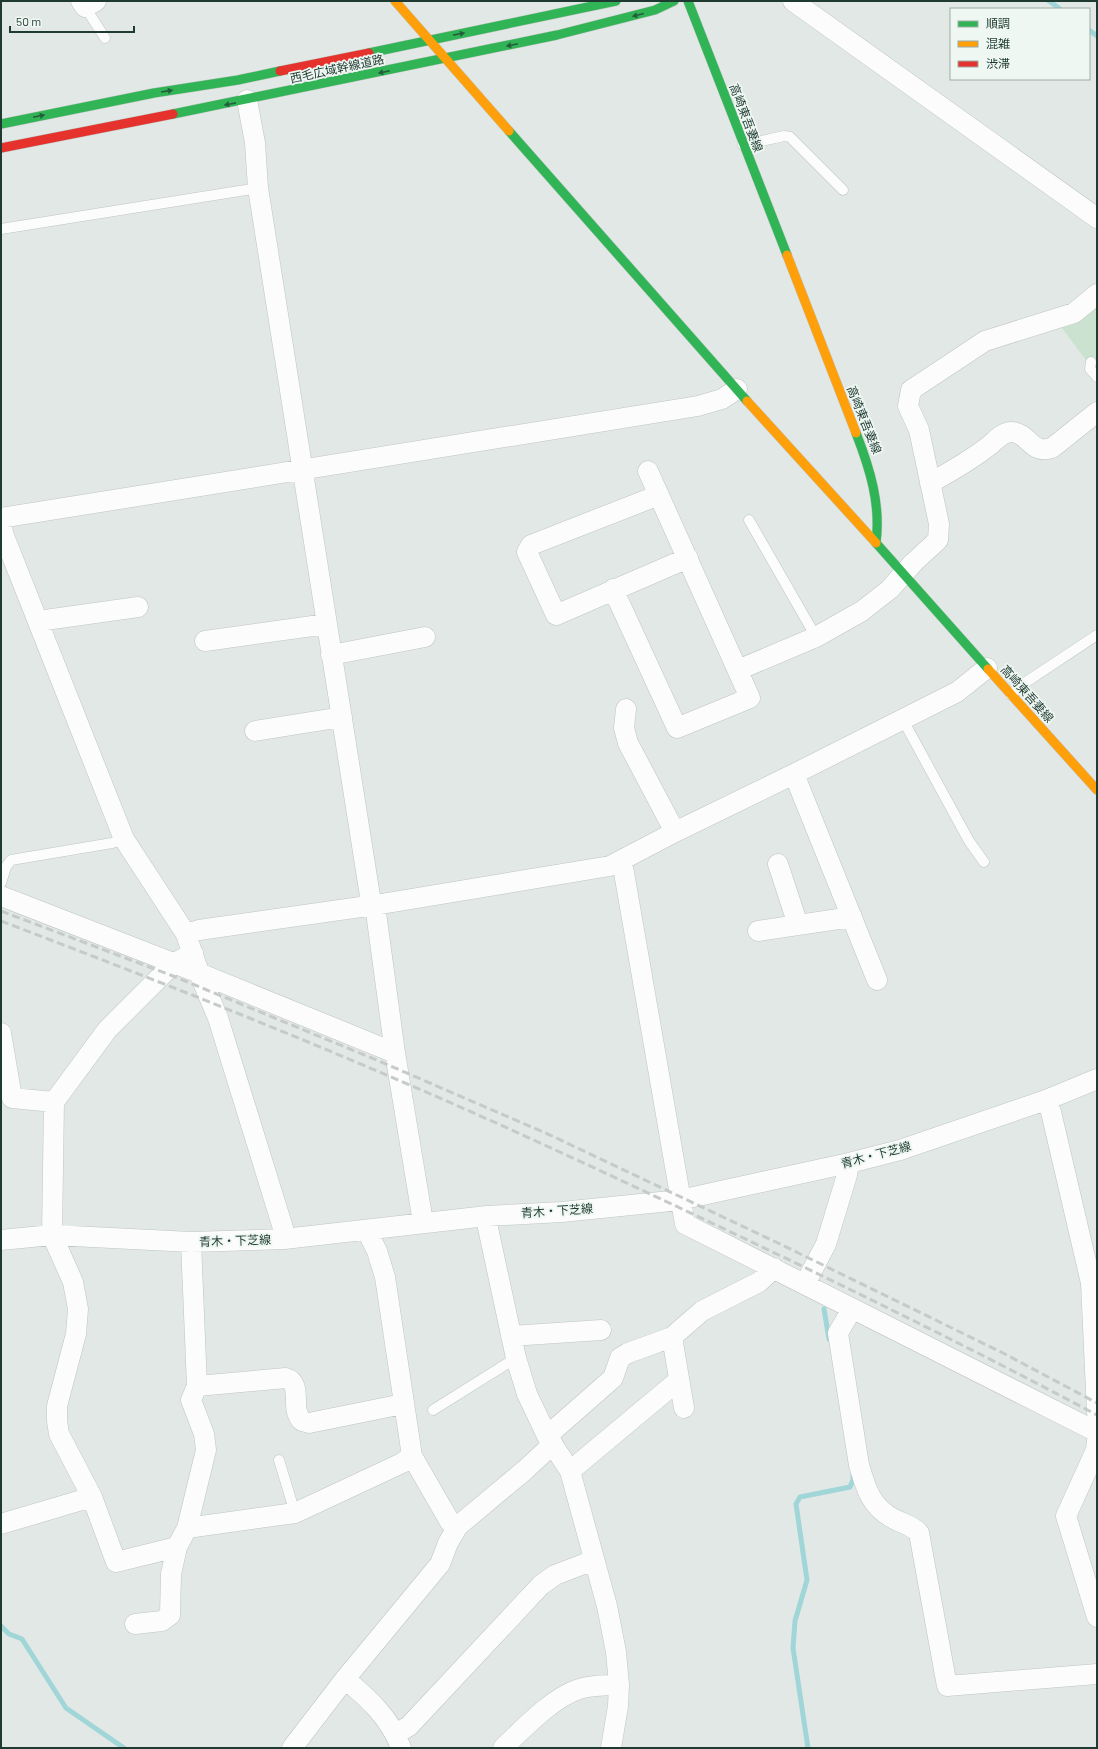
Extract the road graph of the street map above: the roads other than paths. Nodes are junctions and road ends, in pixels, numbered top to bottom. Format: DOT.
graph roads {
  1 [pos="395,1"];
  2 [pos="616,1"];
  3 [pos="674,1"];
  4 [pos="688,1"];
  5 [pos="793,1"];
  6 [pos="87,3"];
  7 [pos="105,38"];
  8 [pos="430,40"];
  9 [pos="448,59"];
  10 [pos="247,100"];
  11 [pos="1,124"];
  12 [pos="744,145"];
  13 [pos="1,148"];
  14 [pos="258,188"];
  15 [pos="843,190"];
  16 [pos="1097,218"];
  17 [pos="1,229"];
  18 [pos="1097,294"];
  19 [pos="1091,362"];
  20 [pos="1097,377"];
  21 [pos="737,389"];
  22 [pos="1097,412"];
  23 [pos="302,470"];
  24 [pos="648,471"];
  25 [pos="930,484"];
  26 [pos="659,495"];
  27 [pos="1,518"];
  28 [pos="749,520"];
  29 [pos="1,522"];
  30 [pos="876,543"];
  31 [pos="688,558"];
  32 [pos="904,574"];
  33 [pos="613,589"];
  34 [pos="138,607"];
  35 [pos="38,621"];
  36 [pos="327,624"];
  37 [pos="1097,635"];
  38 [pos="424,637"];
  39 [pos="816,637"];
  40 [pos="204,641"];
  41 [pos="331,655"];
  42 [pos="987,668"];
  43 [pos="738,670"];
  44 [pos="1011,695"];
  45 [pos="626,709"];
  46 [pos="342,717"];
  47 [pos="903,720"];
  48 [pos="255,731"];
  49 [pos="794,774"];
  50 [pos="1097,790"];
  51 [pos="675,832"];
  52 [pos="124,839"];
  53 [pos="622,861"];
  54 [pos="984,862"];
  55 [pos="778,864"];
  56 [pos="1,883"];
  57 [pos="1,896"];
  58 [pos="375,905"];
  59 [pos="852,917"];
  60 [pos="798,925"];
  61 [pos="758,931"];
  62 [pos="186,934"];
  63 [pos="193,953"];
  64 [pos="174,963"];
  65 [pos="199,973"];
  66 [pos="877,980"];
  67 [pos="1,1033"];
  68 [pos="395,1053"];
  69 [pos="1097,1079"];
  70 [pos="7,1098"];
  71 [pos="1046,1100"];
  72 [pos="54,1102"];
  73 [pos="849,1163"];
  74 [pos="680,1200"];
  75 [pos="487,1216"];
  76 [pos="423,1222"];
  77 [pos="367,1231"];
  78 [pos="52,1235"];
  79 [pos="284,1239"];
  80 [pos="1,1240"];
  81 [pos="190,1242"];
  82 [pos="774,1268"];
  83 [pos="1094,1282"];
  84 [pos="805,1284"];
  85 [pos="852,1308"];
  86 [pos="601,1330"];
  87 [pos="512,1336"];
  88 [pos="672,1337"];
  89 [pos="516,1358"];
  90 [pos="679,1380"];
  91 [pos="196,1386"];
  92 [pos="403,1404"];
  93 [pos="684,1408"];
  94 [pos="433,1410"];
  95 [pos="1097,1413"];
  96 [pos="1097,1432"];
  97 [pos="550,1440"];
  98 [pos="1097,1440"];
  99 [pos="412,1456"];
  100 [pos="279,1460"];
  101 [pos="570,1471"];
  102 [pos="92,1498"];
  103 [pos="295,1513"];
  104 [pos="1,1524"];
  105 [pos="458,1526"];
  106 [pos="187,1528"];
  107 [pos="178,1547"];
  108 [pos="594,1560"];
  109 [pos="1097,1617"];
  110 [pos="135,1624"];
  111 [pos="1097,1674"];
  112 [pos="345,1679"];
  113 [pos="620,1685"];
  114 [pos="398,1741"];
  115 [pos="292,1748"];
  116 [pos="503,1748"];
  117 [pos="611,1748"];
  1 -- 8 [label="main road"];
  8 -- 2 [label="main road, 西毛広域幹線道路, one-way"];
  3 -- 9 [label="main road, 西毛広域幹線道路, one-way"];
  4 -- 12 [label="main road, 高崎東吾妻線"];
  5 -- 16 [label="street"];
  6 -- 7 [label="lane"];
  8 -- 9 [label="main road"];
  11 -- 8 [label="main road, 西毛広域幹線道路, one-way"];
  9 -- 10 [label="main road, 西毛広域幹線道路, one-way"];
  9 -- 21 [label="main road"];
  10 -- 13 [label="main road, 西毛広域幹線道路, one-way"];
  10 -- 14 [label="street"];
  12 -- 15 [label="lane"];
  12 -- 30 [label="main road, 高崎東吾妻線"];
  14 -- 17 [label="lane"];
  14 -- 23 [label="street"];
  18 -- 25 [label="street"];
  19 -- 20 [label="lane"];
  21 -- 23 [label="street"];
  21 -- 30 [label="main road"];
  22 -- 25 [label="street"];
  23 -- 27 [label="street"];
  23 -- 36 [label="street"];
  24 -- 26 [label="street"];
  25 -- 32 [label="street"];
  26 -- 31 [label="street"];
  26 -- 33 [label="street"];
  28 -- 39 [label="lane"];
  29 -- 35 [label="street"];
  30 -- 32 [label="main road, 高崎東吾妻線"];
  31 -- 33 [label="street"];
  31 -- 43 [label="street"];
  32 -- 39 [label="street"];
  32 -- 42 [label="main road, 高崎東吾妻線"];
  33 -- 43 [label="street"];
  34 -- 35 [label="street"];
  35 -- 52 [label="street"];
  36 -- 40 [label="street"];
  36 -- 41 [label="street"];
  37 -- 44 [label="lane"];
  38 -- 41 [label="street"];
  39 -- 43 [label="street"];
  41 -- 46 [label="street"];
  42 -- 44 [label="main road, 高崎東吾妻線"];
  42 -- 47 [label="street"];
  44 -- 50 [label="main road, 高崎東吾妻線"];
  45 -- 51 [label="street"];
  46 -- 48 [label="street"];
  46 -- 58 [label="street"];
  47 -- 49 [label="street"];
  47 -- 54 [label="lane"];
  49 -- 51 [label="street"];
  49 -- 59 [label="street"];
  51 -- 53 [label="street"];
  52 -- 56 [label="lane"];
  52 -- 62 [label="street"];
  53 -- 58 [label="street"];
  53 -- 74 [label="street"];
  55 -- 60 [label="street"];
  57 -- 64 [label="street"];
  58 -- 62 [label="street"];
  58 -- 68 [label="street"];
  59 -- 60 [label="street"];
  59 -- 66 [label="street"];
  60 -- 61 [label="street"];
  62 -- 63 [label="street"];
  63 -- 64 [label="street"];
  63 -- 65 [label="street"];
  64 -- 65 [label="street"];
  64 -- 72 [label="street"];
  65 -- 68 [label="street"];
  65 -- 79 [label="street"];
  67 -- 70 [label="street"];
  68 -- 76 [label="street"];
  69 -- 71 [label="street, 青木・下芝線"];
  70 -- 72 [label="street"];
  71 -- 73 [label="street, 青木・下芝線"];
  71 -- 83 [label="street"];
  72 -- 78 [label="street"];
  73 -- 74 [label="street, 青木・下芝線"];
  73 -- 84 [label="street"];
  74 -- 75 [label="street, 青木・下芝線"];
  74 -- 82 [label="street"];
  75 -- 76 [label="street, 青木・下芝線"];
  75 -- 87 [label="street"];
  76 -- 77 [label="street, 青木・下芝線"];
  77 -- 79 [label="street, 青木・下芝線"];
  77 -- 92 [label="street"];
  78 -- 80 [label="street, 青木・下芝線"];
  78 -- 81 [label="street, 青木・下芝線"];
  78 -- 102 [label="street"];
  79 -- 81 [label="street, 青木・下芝線"];
  81 -- 91 [label="street"];
  82 -- 84 [label="street"];
  82 -- 88 [label="street"];
  83 -- 95 [label="street"];
  84 -- 85 [label="street"];
  85 -- 96 [label="street"];
  85 -- 111 [label="street"];
  86 -- 87 [label="street"];
  87 -- 89 [label="street"];
  88 -- 90 [label="street"];
  88 -- 97 [label="street"];
  89 -- 94 [label="lane"];
  89 -- 97 [label="street"];
  90 -- 93 [label="street"];
  90 -- 101 [label="street"];
  91 -- 92 [label="street"];
  91 -- 106 [label="street"];
  92 -- 99 [label="street"];
  97 -- 101 [label="street"];
  97 -- 105 [label="street"];
  98 -- 109 [label="street"];
  99 -- 103 [label="street"];
  99 -- 105 [label="street"];
  100 -- 103 [label="lane"];
  101 -- 108 [label="street"];
  102 -- 104 [label="street"];
  102 -- 107 [label="street"];
  103 -- 106 [label="street"];
  105 -- 112 [label="street"];
  106 -- 107 [label="street"];
  107 -- 110 [label="street"];
  108 -- 113 [label="street"];
  108 -- 114 [label="street"];
  112 -- 114 [label="street"];
  112 -- 115 [label="street"];
  113 -- 116 [label="street"];
  113 -- 117 [label="street"];
}
